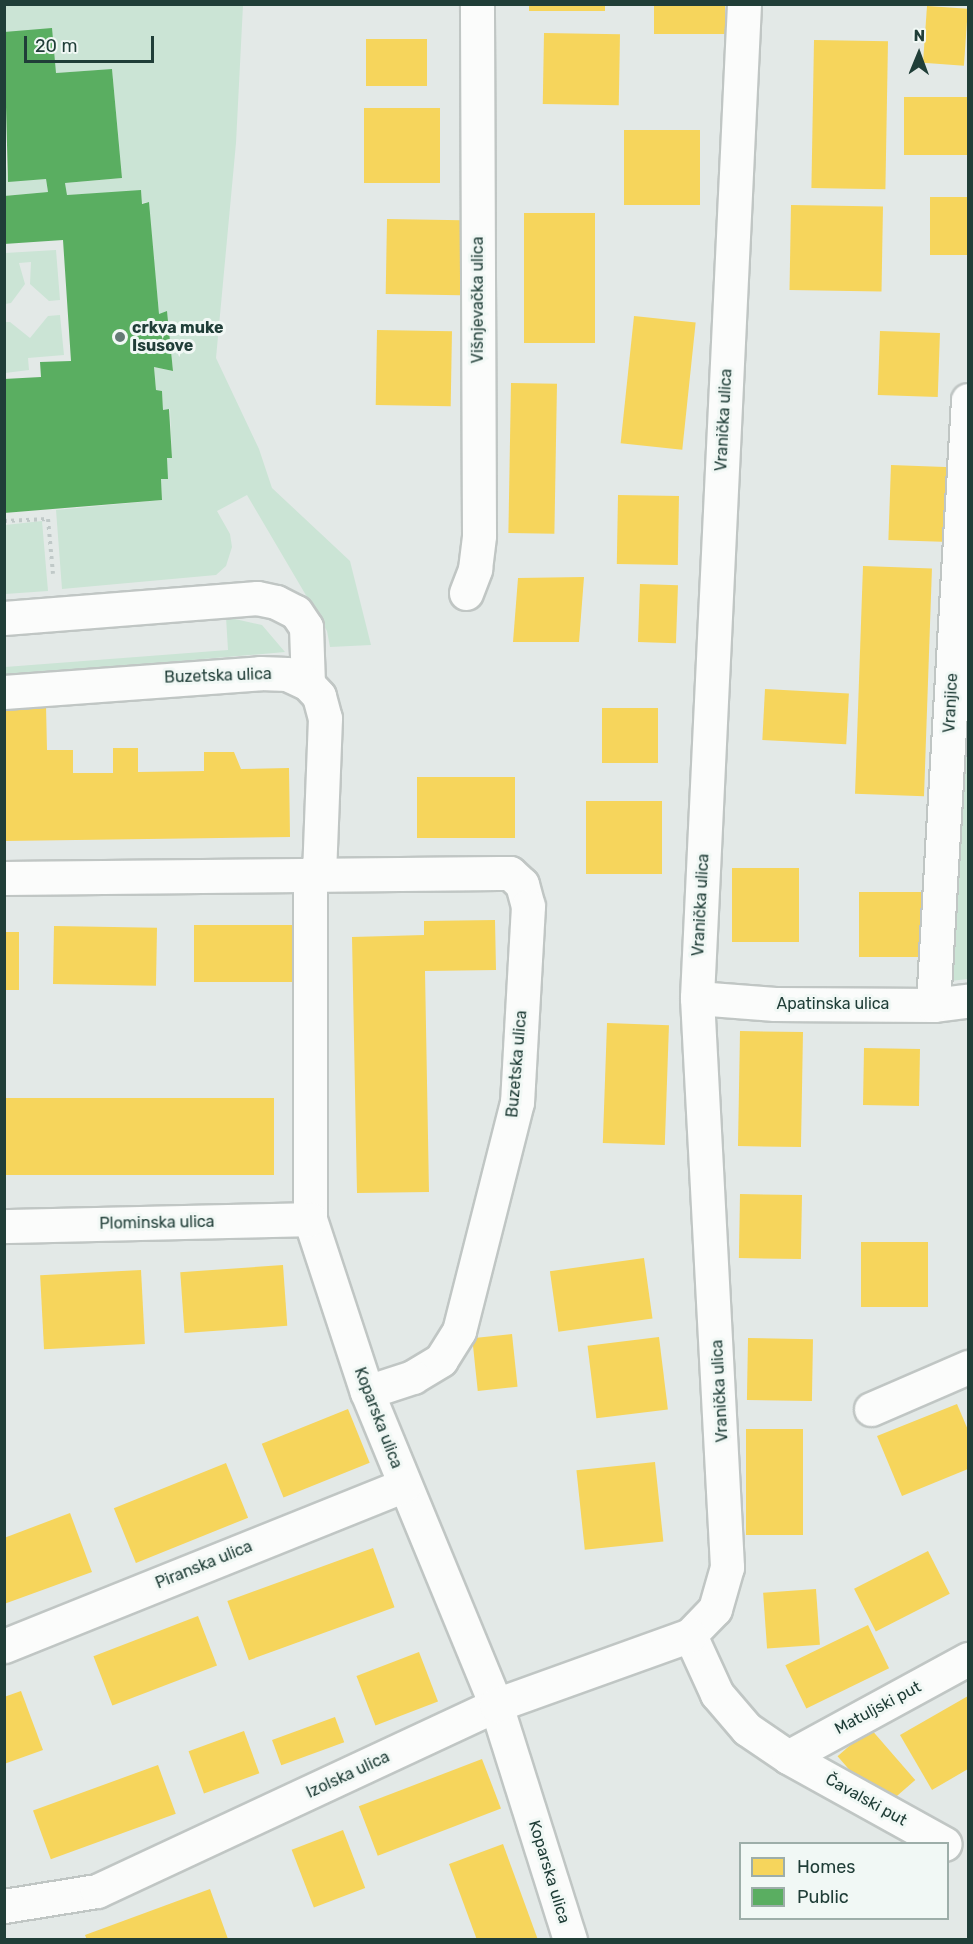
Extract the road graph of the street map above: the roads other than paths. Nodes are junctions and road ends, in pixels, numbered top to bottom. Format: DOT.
graph roads {
  1 [pos="477,4"];
  2 [pos="744,4"];
  3 [pos="969,400"];
  4 [pos="466,593"];
  5 [pos="4,618"];
  6 [pos="309,684"];
  7 [pos="4,692"];
  8 [pos="315,873"];
  9 [pos="4,878"];
  10 [pos="697,998"];
  11 [pos="969,1001"];
  12 [pos="933,1005"];
  13 [pos="310,1219"];
  14 [pos="4,1226"];
  15 [pos="969,1367"];
  16 [pos="367,1392"];
  17 [pos="871,1409"];
  18 [pos="404,1485"];
  19 [pos="690,1635"];
  20 [pos="4,1646"];
  21 [pos="969,1659"];
  22 [pos="496,1705"];
  23 [pos="788,1757"];
  24 [pos="942,1842"];
  25 [pos="949,1846"];
  26 [pos="969,1856"];
  27 [pos="4,1906"];
  28 [pos="570,1940"];
  1 -- 4 [label="street, Višnjevačka ulica"];
  2 -- 10 [label="street, Vranička ulica"];
  3 -- 12 [label="street, Vranjice"];
  5 -- 6 [label="street"];
  6 -- 7 [label="street, Buzetska ulica"];
  6 -- 8 [label="street"];
  8 -- 9 [label="street, Buzetska ulica"];
  8 -- 13 [label="street, Koparska ulica"];
  8 -- 16 [label="street, Buzetska ulica"];
  10 -- 12 [label="street, Apatinska ulica"];
  10 -- 19 [label="street, Vranička ulica"];
  11 -- 12 [label="street, Apatinska ulica"];
  13 -- 14 [label="street, Plominska ulica"];
  13 -- 16 [label="street, Koparska ulica"];
  15 -- 17 [label="street"];
  16 -- 18 [label="street, Koparska ulica"];
  18 -- 20 [label="street, Piranska ulica"];
  18 -- 22 [label="street, Koparska ulica"];
  19 -- 22 [label="street, Izolska ulica"];
  19 -- 23 [label="street"];
  21 -- 23 [label="street, Matuljski put"];
  22 -- 27 [label="street, Izolska ulica"];
  22 -- 28 [label="street, Koparska ulica"];
  23 -- 24 [label="street, Čavalski put"];
  25 -- 26 [label="street, Čavalski put"];
}
